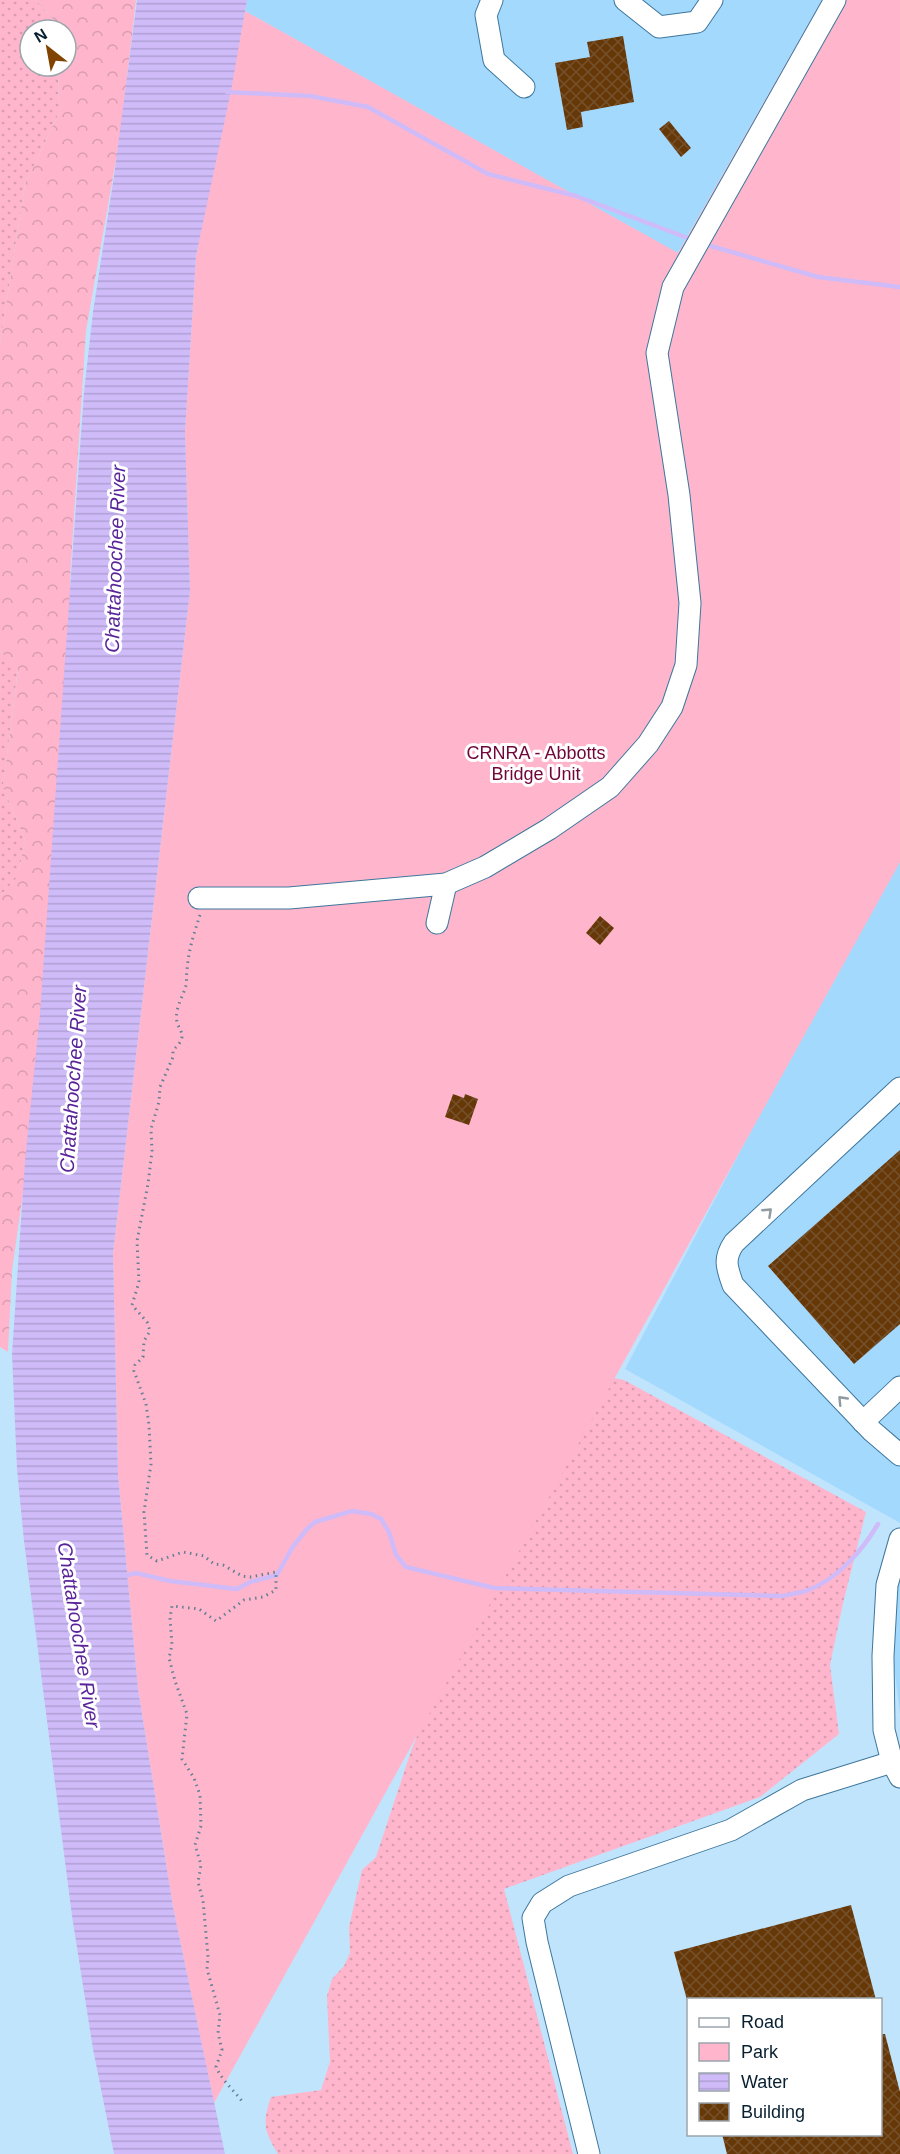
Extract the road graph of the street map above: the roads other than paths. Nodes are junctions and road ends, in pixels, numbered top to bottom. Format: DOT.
graph roads {
  1 [pos="492,0"];
  2 [pos="625,0"];
  3 [pos="712,0"];
  4 [pos="835,0"];
  5 [pos="524,87"];
  6 [pos="446,884"];
  7 [pos="199,898"];
  8 [pos="437,923"];
  9 [pos="900,1088"];
  10 [pos="900,1386"];
  11 [pos="863,1422"];
  12 [pos="900,1455"];
  13 [pos="900,1539"];
  14 [pos="896,1770"];
  15 [pos="589,2154"];
  1 -- 5 [label="street"];
  2 -- 3 [label="street"];
  4 -- 6 [label="street"];
  6 -- 7 [label="street"];
  6 -- 8 [label="street"];
  11 -- 9 [label="street, one-way"];
  10 -- 11 [label="street"];
  11 -- 12 [label="street"];
  13 -- 14 [label="street"];
  14 -- 15 [label="street"];
}
